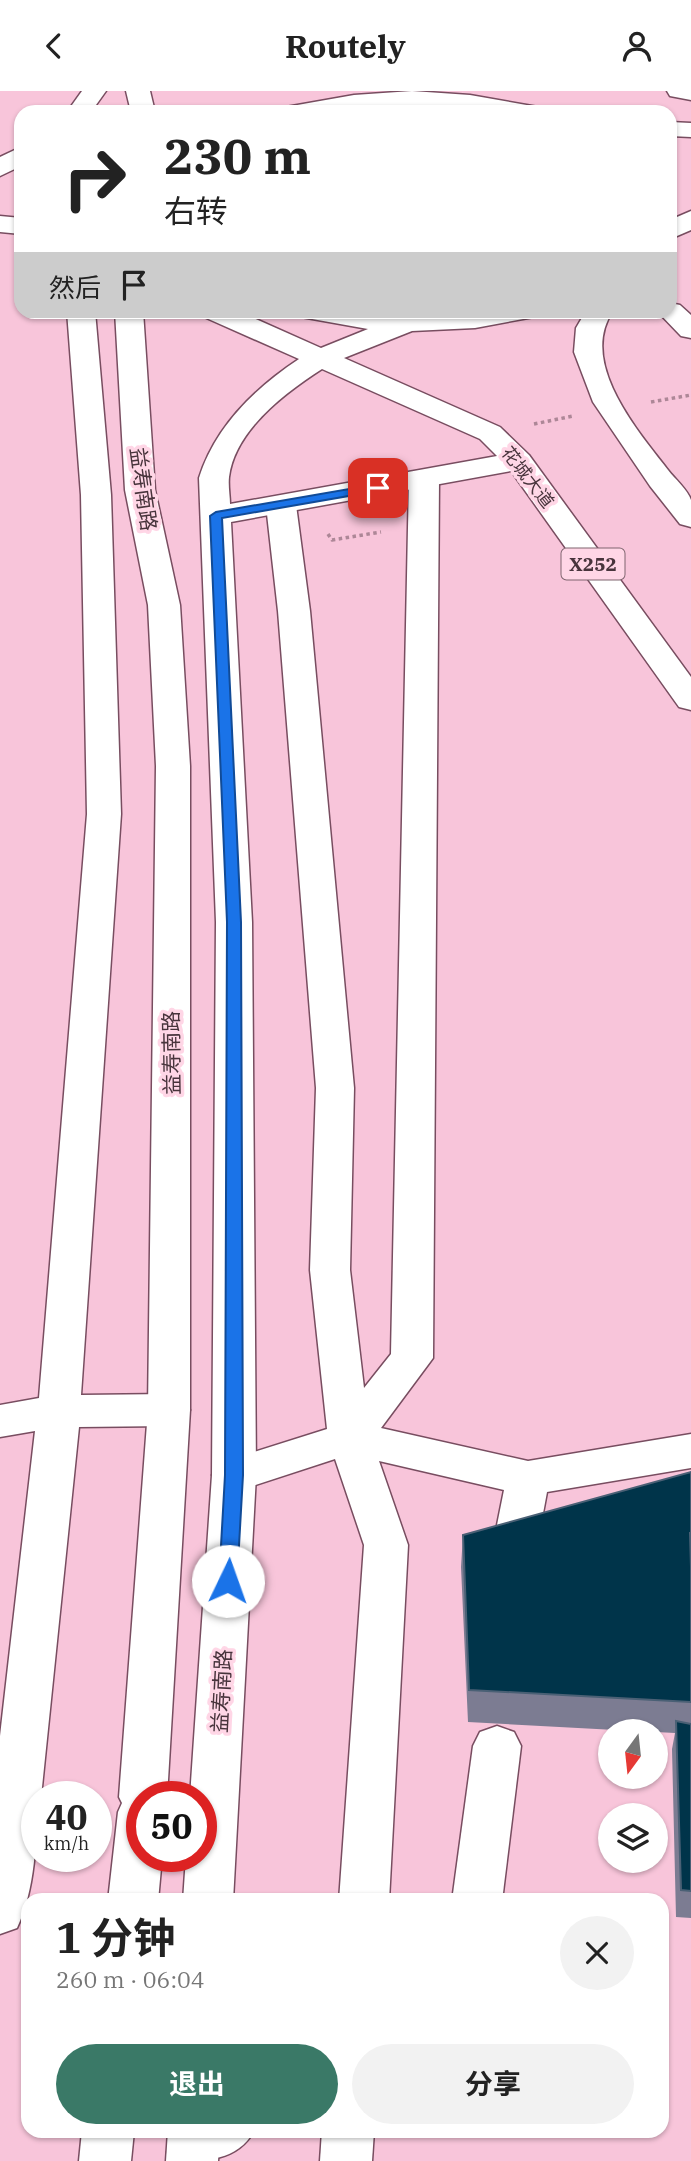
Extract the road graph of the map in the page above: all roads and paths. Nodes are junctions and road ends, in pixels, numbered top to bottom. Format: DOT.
graph roads {
  1 [pos="534,91"];
  2 [pos="679,91"];
  3 [pos="691,93"];
  4 [pos="326,105"];
  5 [pos="498,105"];
  6 [pos="545,105"];
  7 [pos="677,317"];
  8 [pos="82,319"];
  9 [pos="129,319"];
  10 [pos="229,319"];
  11 [pos="370,319"];
  12 [pos="495,319"];
  13 [pos="596,319"];
  14 [pos="406,324"];
  15 [pos="691,330"];
  16 [pos="318,359"];
  17 [pos="519,461"];
  18 [pos="424,479"];
  19 [pos="281,505"];
  20 [pos="216,516"];
  21 [pos="691,518"];
  22 [pos="691,700"];
  23 [pos="169,1410"];
  24 [pos="58,1411"];
  25 [pos="0,1421"];
  26 [pos="349,1438"];
  27 [pos="691,1451"];
  28 [pos="234,1475"];
  29 [pos="528,1478"];
  30 [pos="517,1535"];
  31 [pos="497,1746"];
  32 [pos="144,1781"];
  33 [pos="7,1823"];
  34 [pos="135,1872"];
  35 [pos="133,1893"];
  36 [pos="208,1893"];
  37 [pos="364,1893"];
  38 [pos="478,1893"];
  39 [pos="0,1912"];
  40 [pos="107,2138"];
  41 [pos="348,2138"];
  42 [pos="105,2161"];
  43 [pos="346,2161"];
  1 -- 6 [label="main road"];
  2 -- 3 [label="main road"];
  4 -- 5 [label="main road"];
  7 -- 15 [label="main road"];
  8 -- 24 [label="main road"];
  9 -- 23 [label="main road, 益寿南路"];
  10 -- 16 [label="main road, 花城大道 / X252"];
  11 -- 14 [label="main road"];
  12 -- 14 [label="main road"];
  13 -- 21 [label="main road"];
  14 -- 16 [label="main road, 益寿南路"];
  16 -- 17 [label="main road, 花城大道 / X252"];
  16 -- 20 [label="main road, 益寿南路"];
  17 -- 18 [label="main road"];
  17 -- 22 [label="main road, 花城大道 / X252"];
  18 -- 19 [label="main road"];
  18 -- 26 [label="main road"];
  19 -- 20 [label="main road"];
  19 -- 26 [label="main road"];
  20 -- 28 [label="main road, 益寿南路"];
  23 -- 24 [label="main road"];
  23 -- 32 [label="main road, 益寿南路"];
  24 -- 25 [label="main road"];
  24 -- 33 [label="main road"];
  26 -- 28 [label="main road"];
  26 -- 29 [label="main road"];
  26 -- 37 [label="main road"];
  27 -- 29 [label="main road"];
  28 -- 36 [label="main road, 益寿南路"];
  29 -- 30 [label="main road"];
  31 -- 38 [label="main road"];
  33 -- 39 [label="main road"];
  34 -- 35 [label="main road"];
  40 -- 42 [label="main road"];
  41 -- 43 [label="main road"];
}
